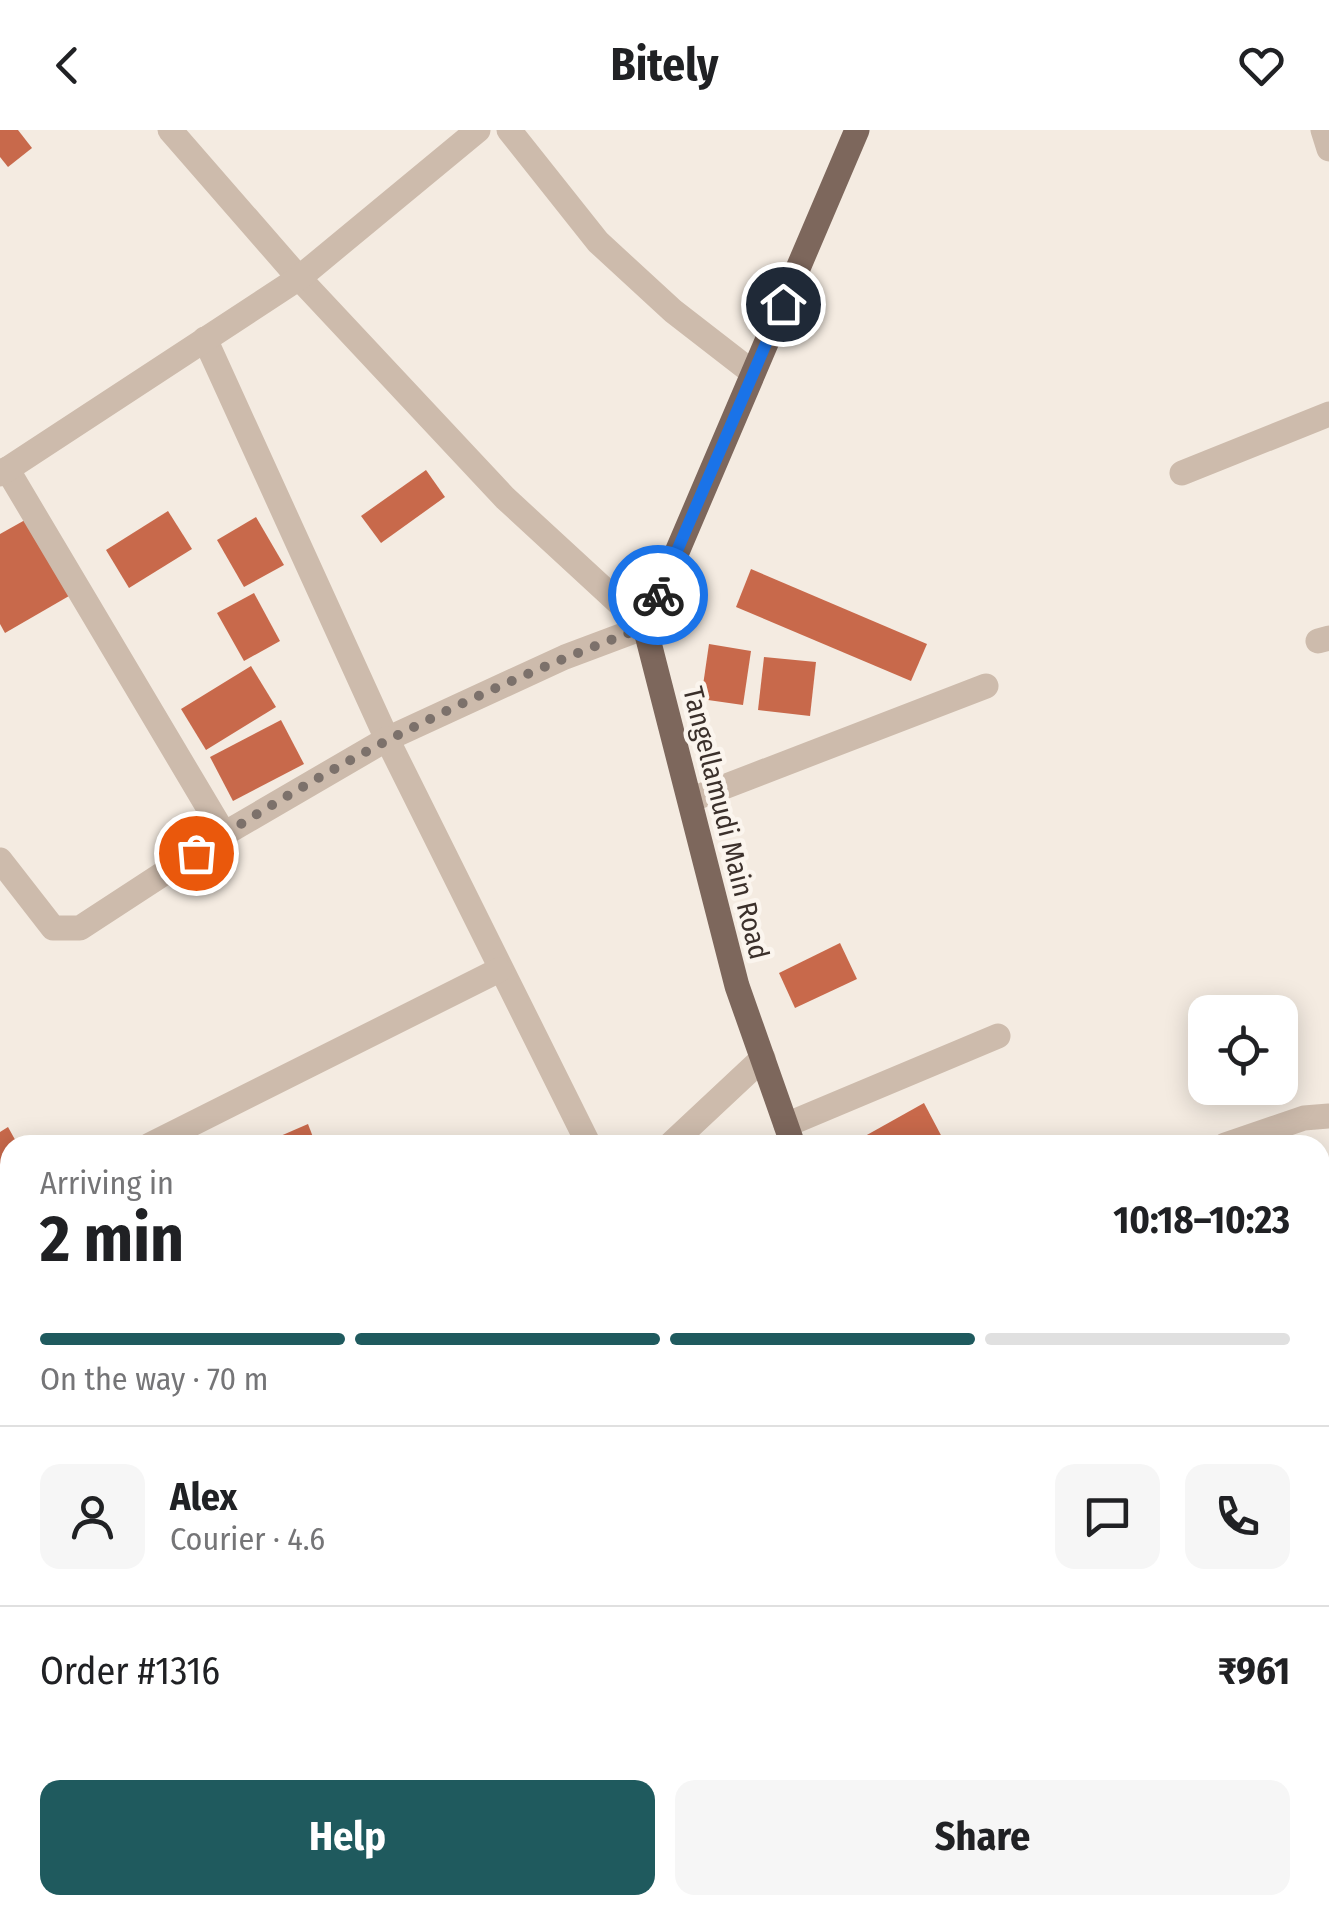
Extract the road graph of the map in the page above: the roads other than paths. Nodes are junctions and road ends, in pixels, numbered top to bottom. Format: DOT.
graph roads {
  1 [pos="170,130"];
  2 [pos="478,130"];
  3 [pos="509,130"];
  4 [pos="857,130"];
  5 [pos="1323,130"];
  6 [pos="1329,149"];
  7 [pos="299,278"];
  8 [pos="205,340"];
  9 [pos="754,373"];
  10 [pos="1329,414"];
  11 [pos="4,471"];
  12 [pos="1182,473"];
  13 [pos="645,627"];
  14 [pos="986,686"];
  15 [pos="387,740"];
  16 [pos="690,800"];
  17 [pos="224,834"];
  18 [pos="0,860"];
  19 [pos="499,970"];
  20 [pos="998,1036"];
  21 [pos="762,1058"];
  22 [pos="1329,1116"];
  23 [pos="170,1135"];
  24 [pos="583,1135"];
  25 [pos="681,1135"];
  26 [pos="790,1135"];
  27 [pos="1254,1135"];
  1 -- 7 [label="street"];
  2 -- 7 [label="street"];
  3 -- 9 [label="street"];
  4 -- 9 [label="main road"];
  5 -- 6 [label="street"];
  7 -- 8 [label="street"];
  7 -- 13 [label="street"];
  8 -- 11 [label="street"];
  8 -- 15 [label="street"];
  9 -- 13 [label="main road"];
  10 -- 12 [label="street"];
  11 -- 17 [label="street"];
  13 -- 15 [label="street"];
  13 -- 16 [label="main road, Tangellamudi Main Road"];
  14 -- 16 [label="street"];
  15 -- 17 [label="street"];
  15 -- 19 [label="street"];
  16 -- 21 [label="main road, Tangellamudi Main Road"];
  17 -- 18 [label="street"];
  19 -- 23 [label="street"];
  19 -- 24 [label="street"];
  20 -- 26 [label="street"];
  21 -- 25 [label="street"];
  21 -- 26 [label="main road, Tangellamudi Main Road"];
  22 -- 27 [label="street"];
}
